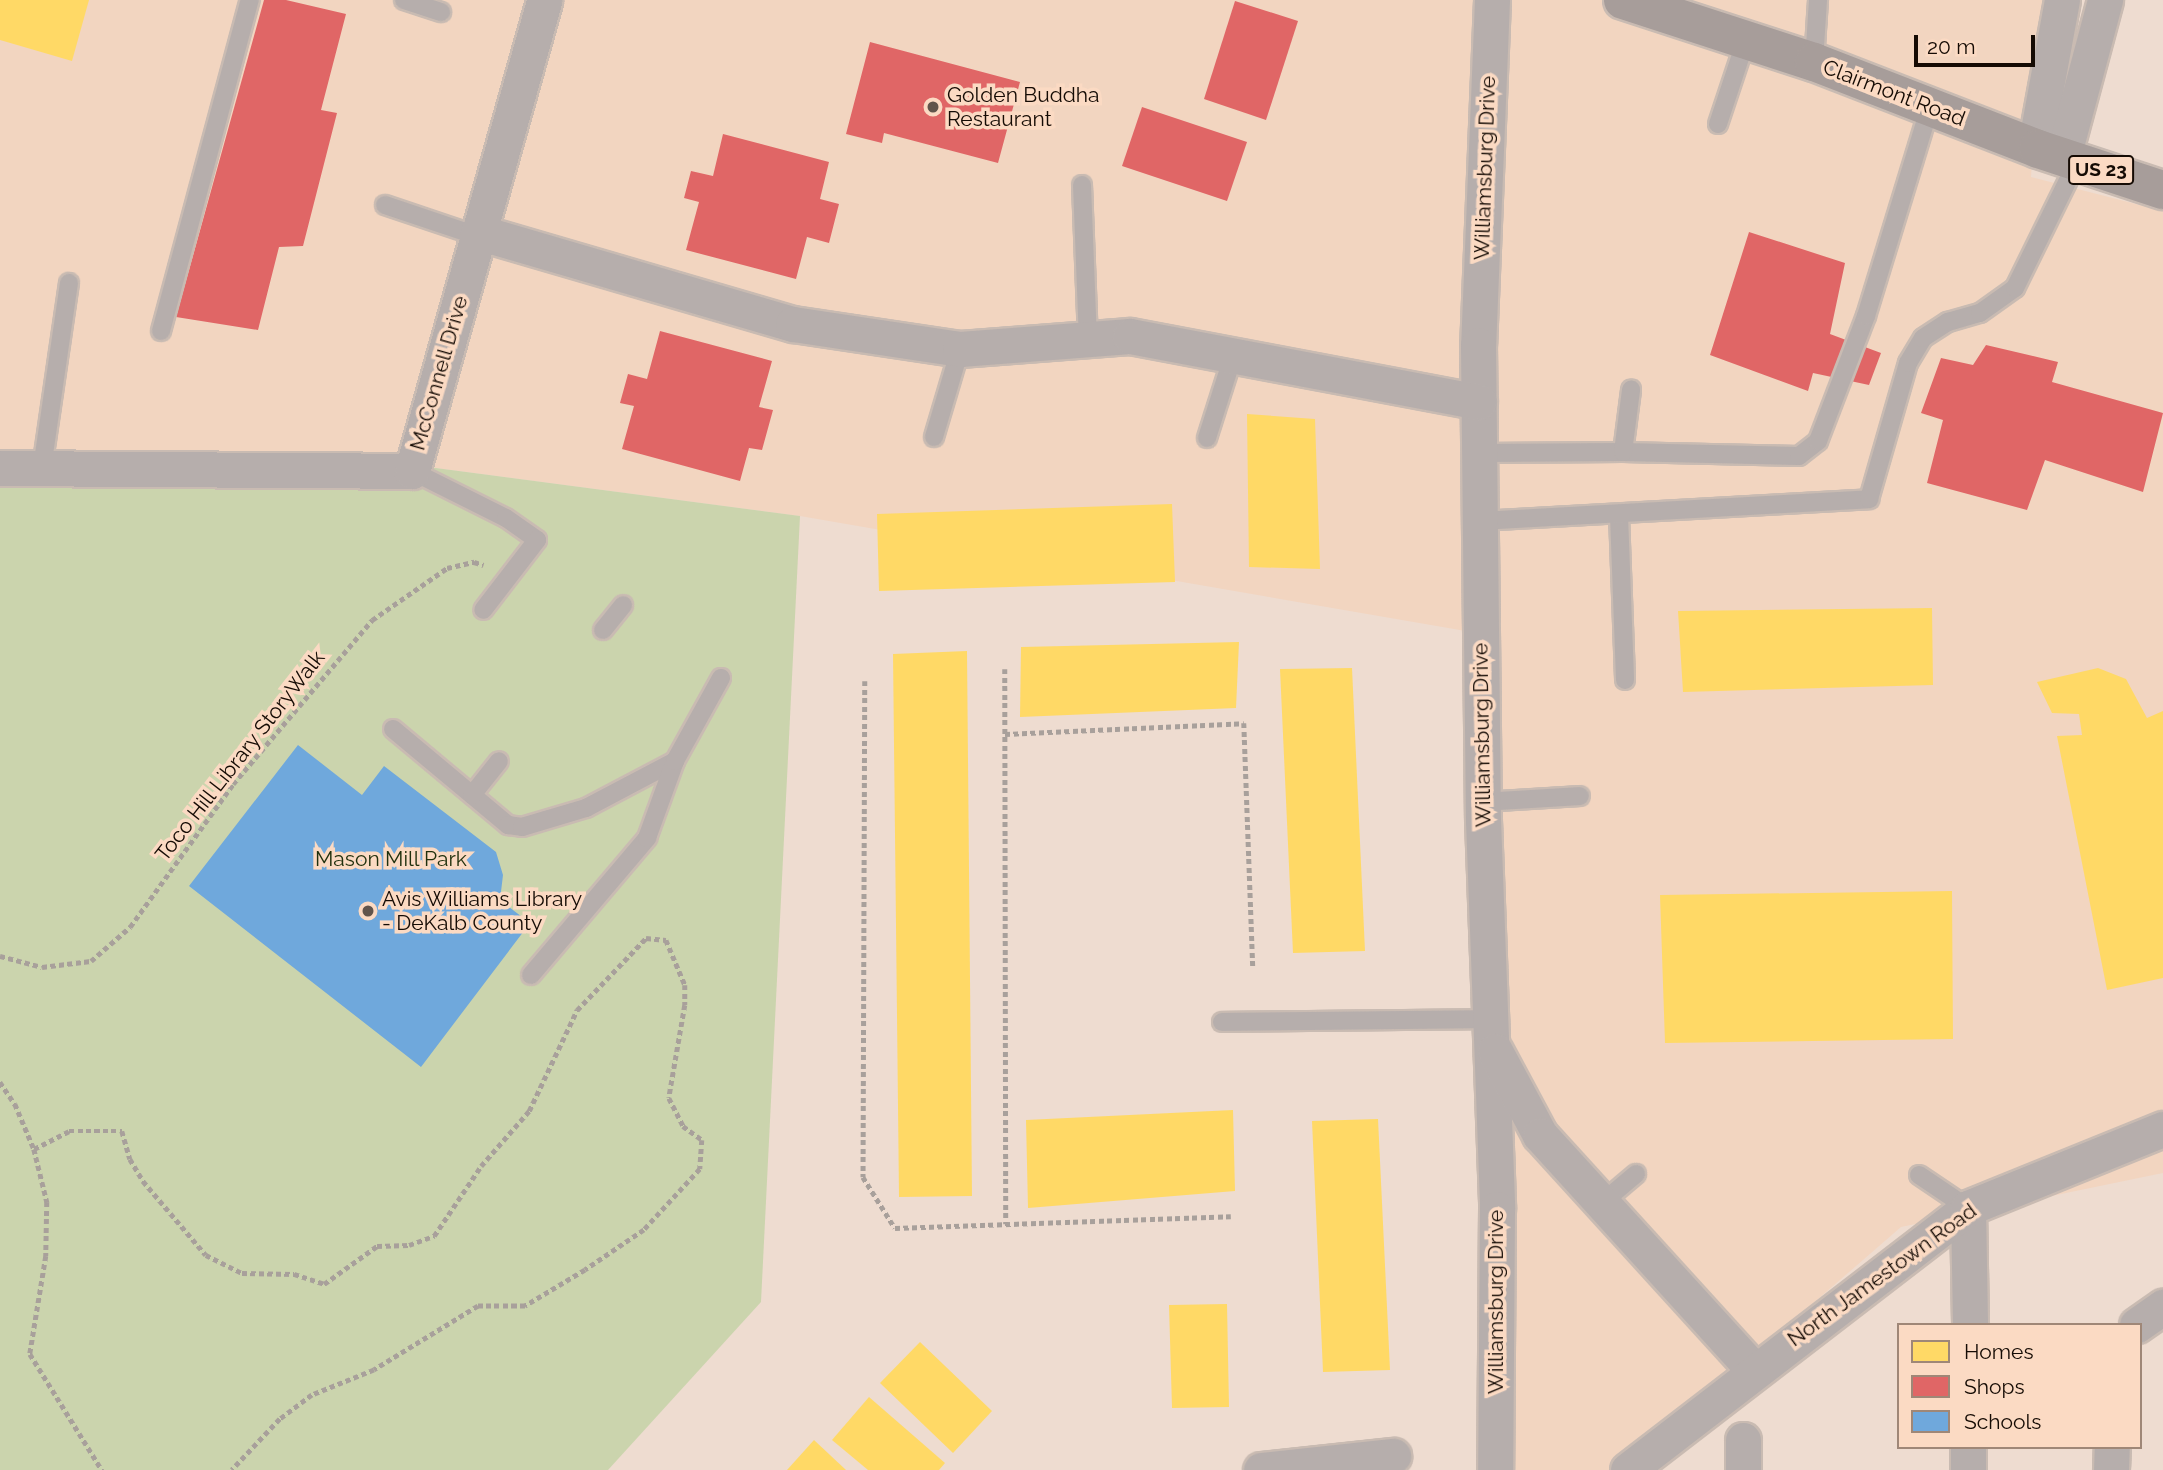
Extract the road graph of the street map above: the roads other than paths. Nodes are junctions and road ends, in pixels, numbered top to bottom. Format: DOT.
graph roads {
  1 [pos="250,0"];
  2 [pos="404,0"];
  3 [pos="544,0"];
  4 [pos="1492,0"];
  5 [pos="1623,0"];
  6 [pos="1818,0"];
  7 [pos="2062,0"];
  8 [pos="2105,0"];
  9 [pos="441,12"];
  10 [pos="1746,40"];
  11 [pos="1814,62"];
  12 [pos="1930,107"];
  13 [pos="1718,124"];
  14 [pos="2058,155"];
  15 [pos="1082,185"];
  16 [pos="2163,190"];
  17 [pos="385,205"];
  18 [pos="478,234"];
  19 [pos="69,283"];
  20 [pos="161,331"];
  21 [pos="1087,340"];
  22 [pos="960,349"];
  23 [pos="1233,356"];
  24 [pos="1630,390"];
  25 [pos="1479,402"];
  26 [pos="934,437"];
  27 [pos="1207,438"];
  28 [pos="1623,452"];
  29 [pos="1479,453"];
  30 [pos="0,468"];
  31 [pos="42,468"];
  32 [pos="412,471"];
  33 [pos="1619,515"];
  34 [pos="1480,521"];
  35 [pos="623,605"];
  36 [pos="484,610"];
  37 [pos="603,630"];
  38 [pos="721,678"];
  39 [pos="1625,680"];
  40 [pos="393,729"];
  41 [pos="499,761"];
  42 [pos="675,761"];
  43 [pos="472,795"];
  44 [pos="1580,796"];
  45 [pos="1483,802"];
  46 [pos="531,975"];
  47 [pos="1222,1022"];
  48 [pos="1491,1032"];
  49 [pos="2163,1130"];
  50 [pos="1636,1174"];
  51 [pos="1919,1175"];
  52 [pos="1604,1201"];
  53 [pos="1968,1208"];
  54 [pos="2163,1307"];
  55 [pos="1970,1323"];
  56 [pos="2140,1323"];
  57 [pos="1754,1370"];
  58 [pos="1968,1449"];
  59 [pos="2112,1449"];
  60 [pos="1394,1456"];
  61 [pos="1261,1470"];
  62 [pos="1495,1470"];
  63 [pos="1628,1470"];
  64 [pos="1968,1470"];
  65 [pos="2111,1470"];
  1 -- 20 [label="lane"];
  2 -- 9 [label="lane"];
  3 -- 18 [label="street, McConnell Drive"];
  4 -- 25 [label="street, Williamsburg Drive"];
  5 -- 10 [label="main road, Clairmont Road / US 23"];
  6 -- 11 [label="lane"];
  7 -- 14 [label="street"];
  8 -- 14 [label="street"];
  10 -- 11 [label="main road, Clairmont Road / US 23"];
  10 -- 13 [label="lane"];
  11 -- 12 [label="main road, Clairmont Road / US 23"];
  12 -- 14 [label="main road, Clairmont Road / US 23"];
  12 -- 28 [label="lane"];
  14 -- 16 [label="main road, Clairmont Road / US 23"];
  14 -- 33 [label="lane"];
  15 -- 21 [label="lane"];
  17 -- 18 [label="lane"];
  18 -- 22 [label="street"];
  18 -- 32 [label="street, McConnell Drive"];
  19 -- 31 [label="lane"];
  21 -- 22 [label="street"];
  21 -- 23 [label="street"];
  22 -- 26 [label="lane"];
  23 -- 25 [label="street"];
  23 -- 27 [label="lane"];
  24 -- 28 [label="lane"];
  25 -- 29 [label="street, Williamsburg Drive"];
  28 -- 29 [label="lane"];
  29 -- 34 [label="street, Williamsburg Drive"];
  30 -- 31 [label="street, McConnell Drive"];
  31 -- 32 [label="street, McConnell Drive"];
  32 -- 36 [label="lane"];
  33 -- 34 [label="lane"];
  33 -- 39 [label="lane"];
  34 -- 45 [label="street, Williamsburg Drive"];
  35 -- 37 [label="lane"];
  38 -- 42 [label="lane"];
  40 -- 43 [label="lane"];
  41 -- 43 [label="lane"];
  42 -- 43 [label="lane"];
  42 -- 46 [label="lane"];
  44 -- 45 [label="lane"];
  45 -- 48 [label="street, Williamsburg Drive"];
  47 -- 48 [label="lane"];
  48 -- 52 [label="street"];
  48 -- 62 [label="street, Williamsburg Drive"];
  49 -- 53 [label="street, North Jamestown Road"];
  50 -- 52 [label="lane"];
  51 -- 53 [label="lane"];
  52 -- 57 [label="street"];
  53 -- 55 [label="street"];
  53 -- 57 [label="street, North Jamestown Road"];
  54 -- 56 [label="street"];
  57 -- 63 [label="street, North Jamestown Road"];
  58 -- 64 [label="street"];
  59 -- 65 [label="street"];
  60 -- 61 [label="street"];
}
